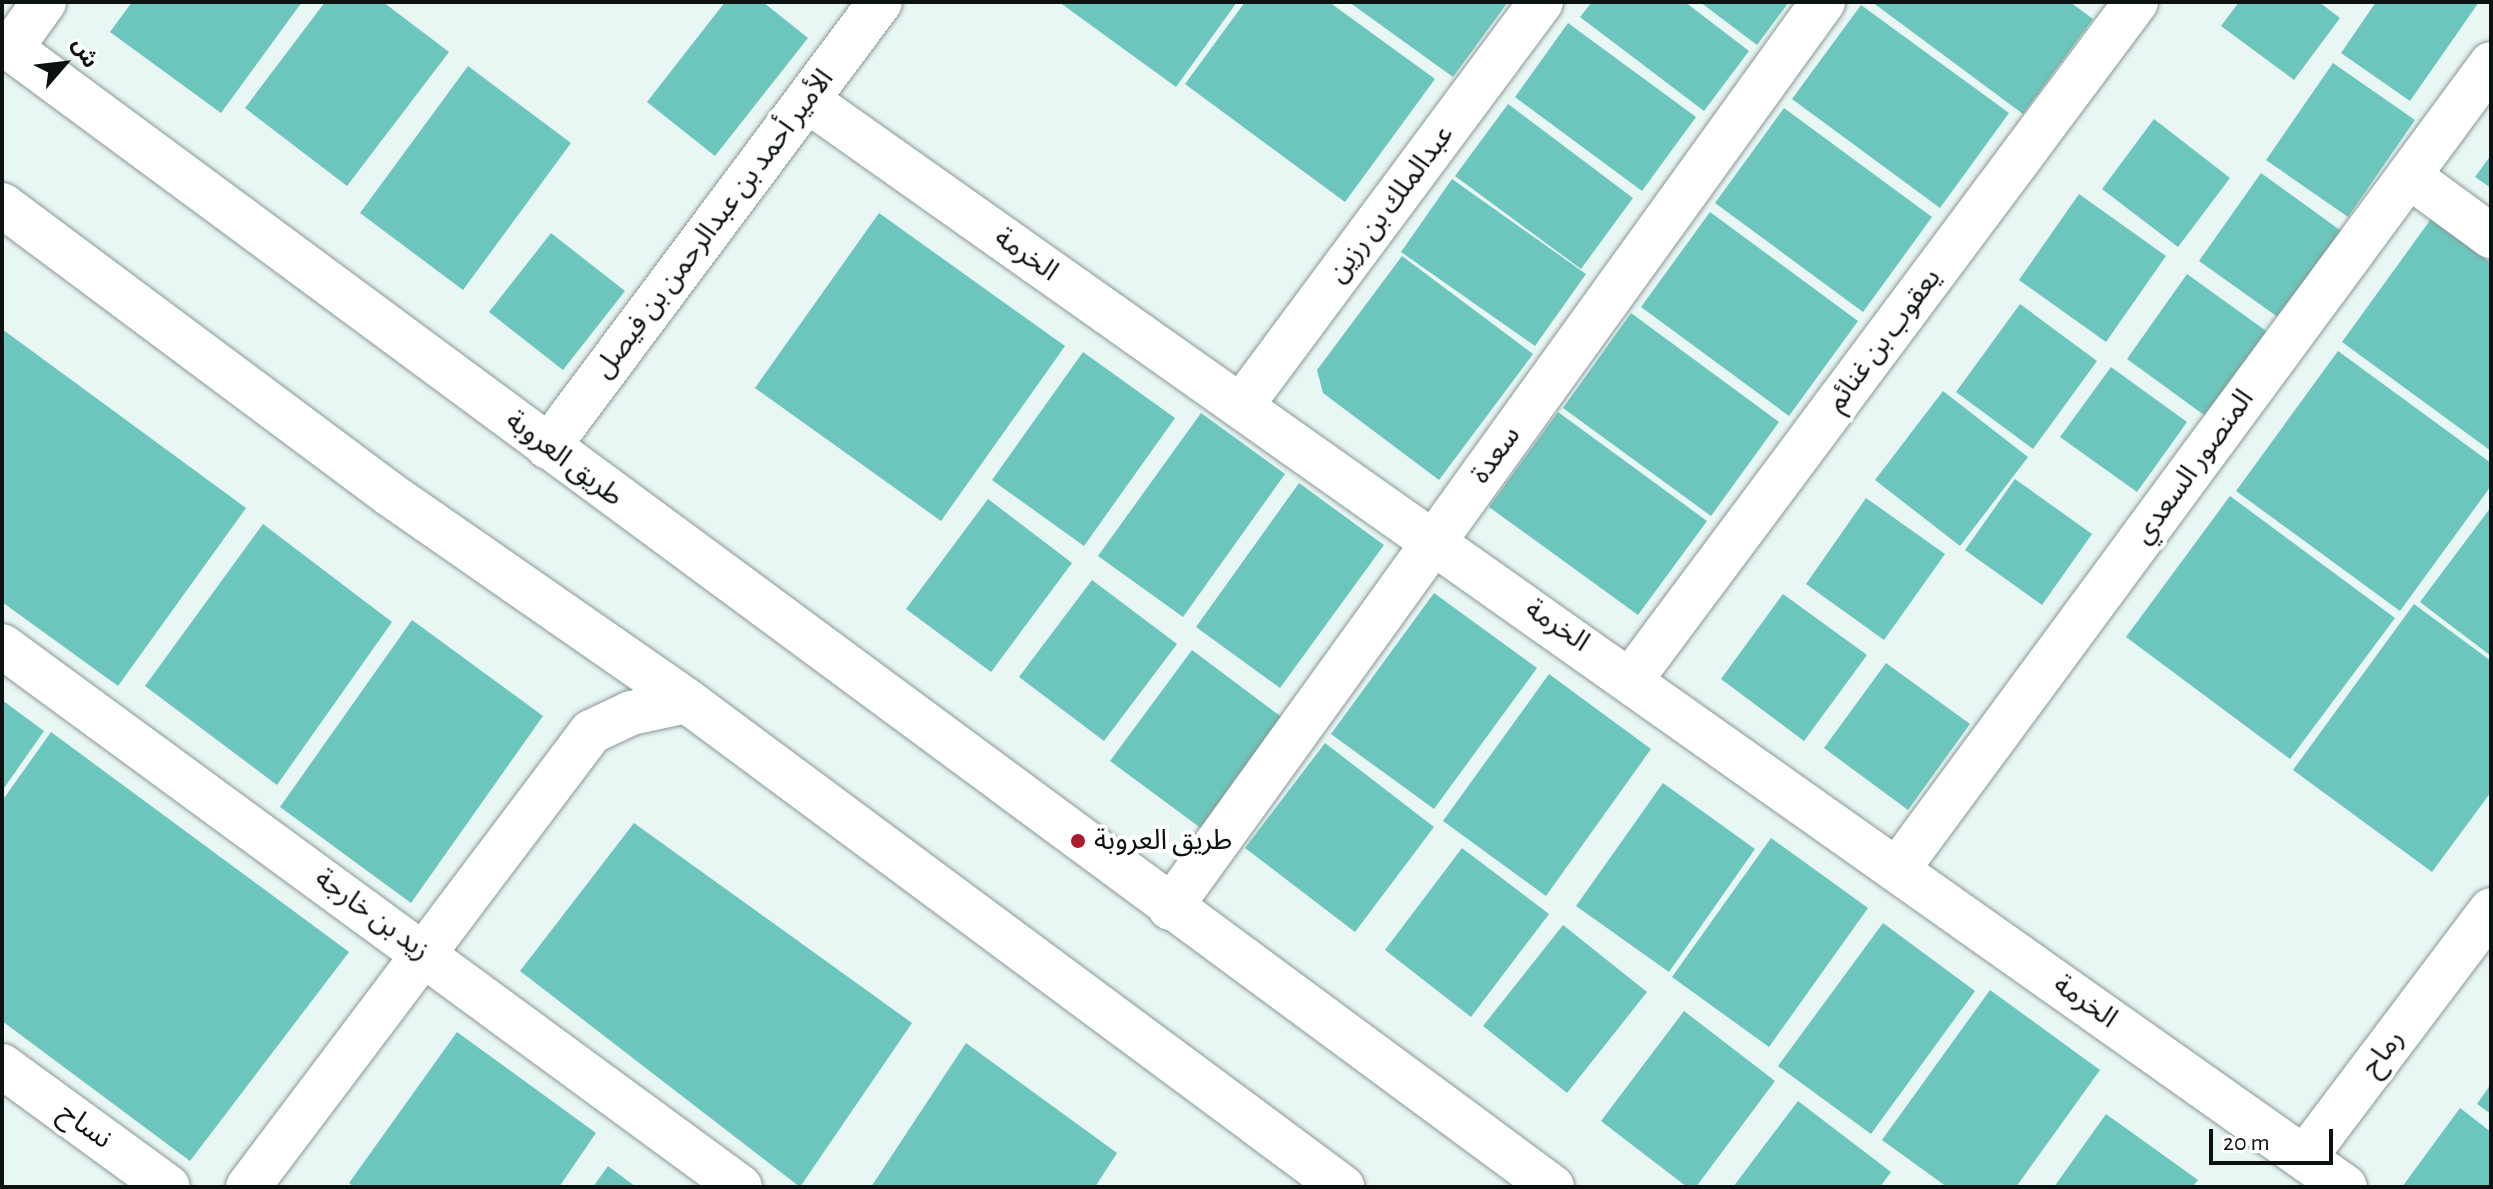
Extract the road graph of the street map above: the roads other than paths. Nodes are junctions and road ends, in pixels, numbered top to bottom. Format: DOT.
graph roads {
  1 [pos="44,2"];
  2 [pos="1541,2"];
  3 [pos="1823,2"];
  4 [pos="2136,2"];
  5 [pos="877,3"];
  6 [pos="6,45"];
  7 [pos="2491,64"];
  8 [pos="807,100"];
  9 [pos="2409,176"];
  10 [pos="2,205"];
  11 [pos="2491,236"];
  12 [pos="1241,406"];
  13 [pos="548,447"];
  14 [pos="1434,542"];
  15 [pos="2,646"];
  16 [pos="1632,678"];
  17 [pos="687,701"];
  18 [pos="1897,870"];
  19 [pos="1170,908"];
  20 [pos="2491,910"];
  21 [pos="422,951"];
  22 [pos="2,1066"];
  23 [pos="2305,1157"];
  24 [pos="270,1179"];
  25 [pos="168,1187"];
  26 [pos="740,1187"];
  27 [pos="1342,1187"];
  28 [pos="1552,1187"];
  29 [pos="2345,1187"];
  1 -- 6 [label="street"];
  2 -- 12 [label="street, عبدالملك بن رزين"];
  3 -- 14 [label="street, سعدة"];
  4 -- 16 [label="street, يعقوب بن غنائم"];
  5 -- 8 [label="street, الأمير أحمد بن عبدالرحمن بن فيصل"];
  6 -- 13 [label="street, طريق العروبة"];
  7 -- 9 [label="street, المنصور السعدي"];
  8 -- 12 [label="street, الخرمة"];
  8 -- 13 [label="street, الأمير أحمد بن عبدالرحمن بن فيصل"];
  9 -- 11 [label="street"];
  9 -- 18 [label="street, المنصور السعدي"];
  10 -- 17 [label="street"];
  12 -- 14 [label="street, الخرمة"];
  13 -- 19 [label="street, طريق العروبة"];
  14 -- 16 [label="street, الخرمة"];
  14 -- 19 [label="street, سعدة"];
  15 -- 21 [label="street, زيد بن خارجة"];
  16 -- 18 [label="street, الخرمة"];
  17 -- 21 [label="street"];
  17 -- 27 [label="street"];
  18 -- 23 [label="street, الخرمة"];
  19 -- 28 [label="street, طريق العروبة"];
  20 -- 23 [label="street, رماح"];
  21 -- 24 [label="street"];
  21 -- 26 [label="street, زيد بن خارجة"];
  22 -- 25 [label="street, نساح"];
  23 -- 29 [label="street"];
}
